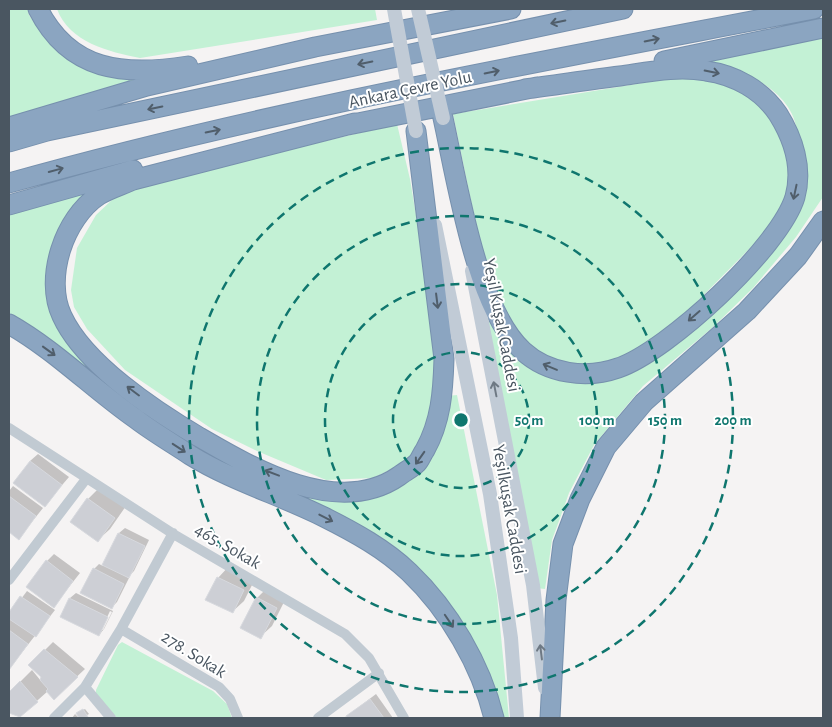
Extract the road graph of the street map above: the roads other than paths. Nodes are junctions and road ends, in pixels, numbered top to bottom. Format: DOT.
graph roads {
  1 [pos="38,9"];
  2 [pos="394,9"];
  3 [pos="418,9"];
  4 [pos="499,9"];
  5 [pos="511,9"];
  6 [pos="623,9"];
  7 [pos="814,9"];
  8 [pos="455,20"];
  9 [pos="823,28"];
  10 [pos="315,47"];
  11 [pos="525,89"];
  12 [pos="443,118"];
  13 [pos="355,123"];
  14 [pos="9,127"];
  15 [pos="416,131"];
  16 [pos="9,142"];
  17 [pos="9,184"];
  18 [pos="9,205"];
  19 [pos="823,221"];
  20 [pos="9,324"];
  21 [pos="9,428"];
  22 [pos="86,479"];
  23 [pos="173,533"];
  24 [pos="9,580"];
  25 [pos="121,629"];
  26 [pos="380,673"];
  27 [pos="85,687"];
  28 [pos="54,718"];
  29 [pos="111,718"];
  30 [pos="238,718"];
  31 [pos="318,718"];
  32 [pos="404,718"];
  33 [pos="494,718"];
  34 [pos="518,718"];
  35 [pos="549,718"];
  1 -- 10 [label="highway"];
  2 -- 15 [label="main road, Yeşilkuşak Caddesi, bridge"];
  3 -- 12 [label="main road, Yeşil Kuşak Caddesi, bridge"];
  4 -- 8 [label="highway"];
  5 -- 8 [label="highway"];
  6 -- 16 [label="highway, Ankara Çevre Yolu, one-way"];
  17 -- 7 [label="highway, Ankara Çevre Yolu, one-way"];
  8 -- 10 [label="highway"];
  9 -- 11 [label="highway"];
  10 -- 14 [label="highway"];
  11 -- 12 [label="highway, one-way"];
  11 -- 13 [label="highway"];
  35 -- 12 [label="main road, Yeşil Kuşak Caddesi, one-way"];
  15 -- 13 [label="highway, one-way"];
  13 -- 18 [label="highway"];
  15 -- 34 [label="main road, Yeşilkuşak Caddesi"];
  19 -- 35 [label="highway"];
  20 -- 33 [label="highway, one-way"];
  21 -- 22 [label="street, 465. Sokak"];
  22 -- 23 [label="street, 465. Sokak"];
  22 -- 24 [label="street"];
  23 -- 25 [label="street"];
  23 -- 26 [label="street, 465. Sokak"];
  25 -- 27 [label="street"];
  25 -- 30 [label="street, 278. Sokak"];
  26 -- 31 [label="street"];
  26 -- 32 [label="street, 465. Sokak"];
  27 -- 28 [label="street"];
  27 -- 29 [label="street"];
}
